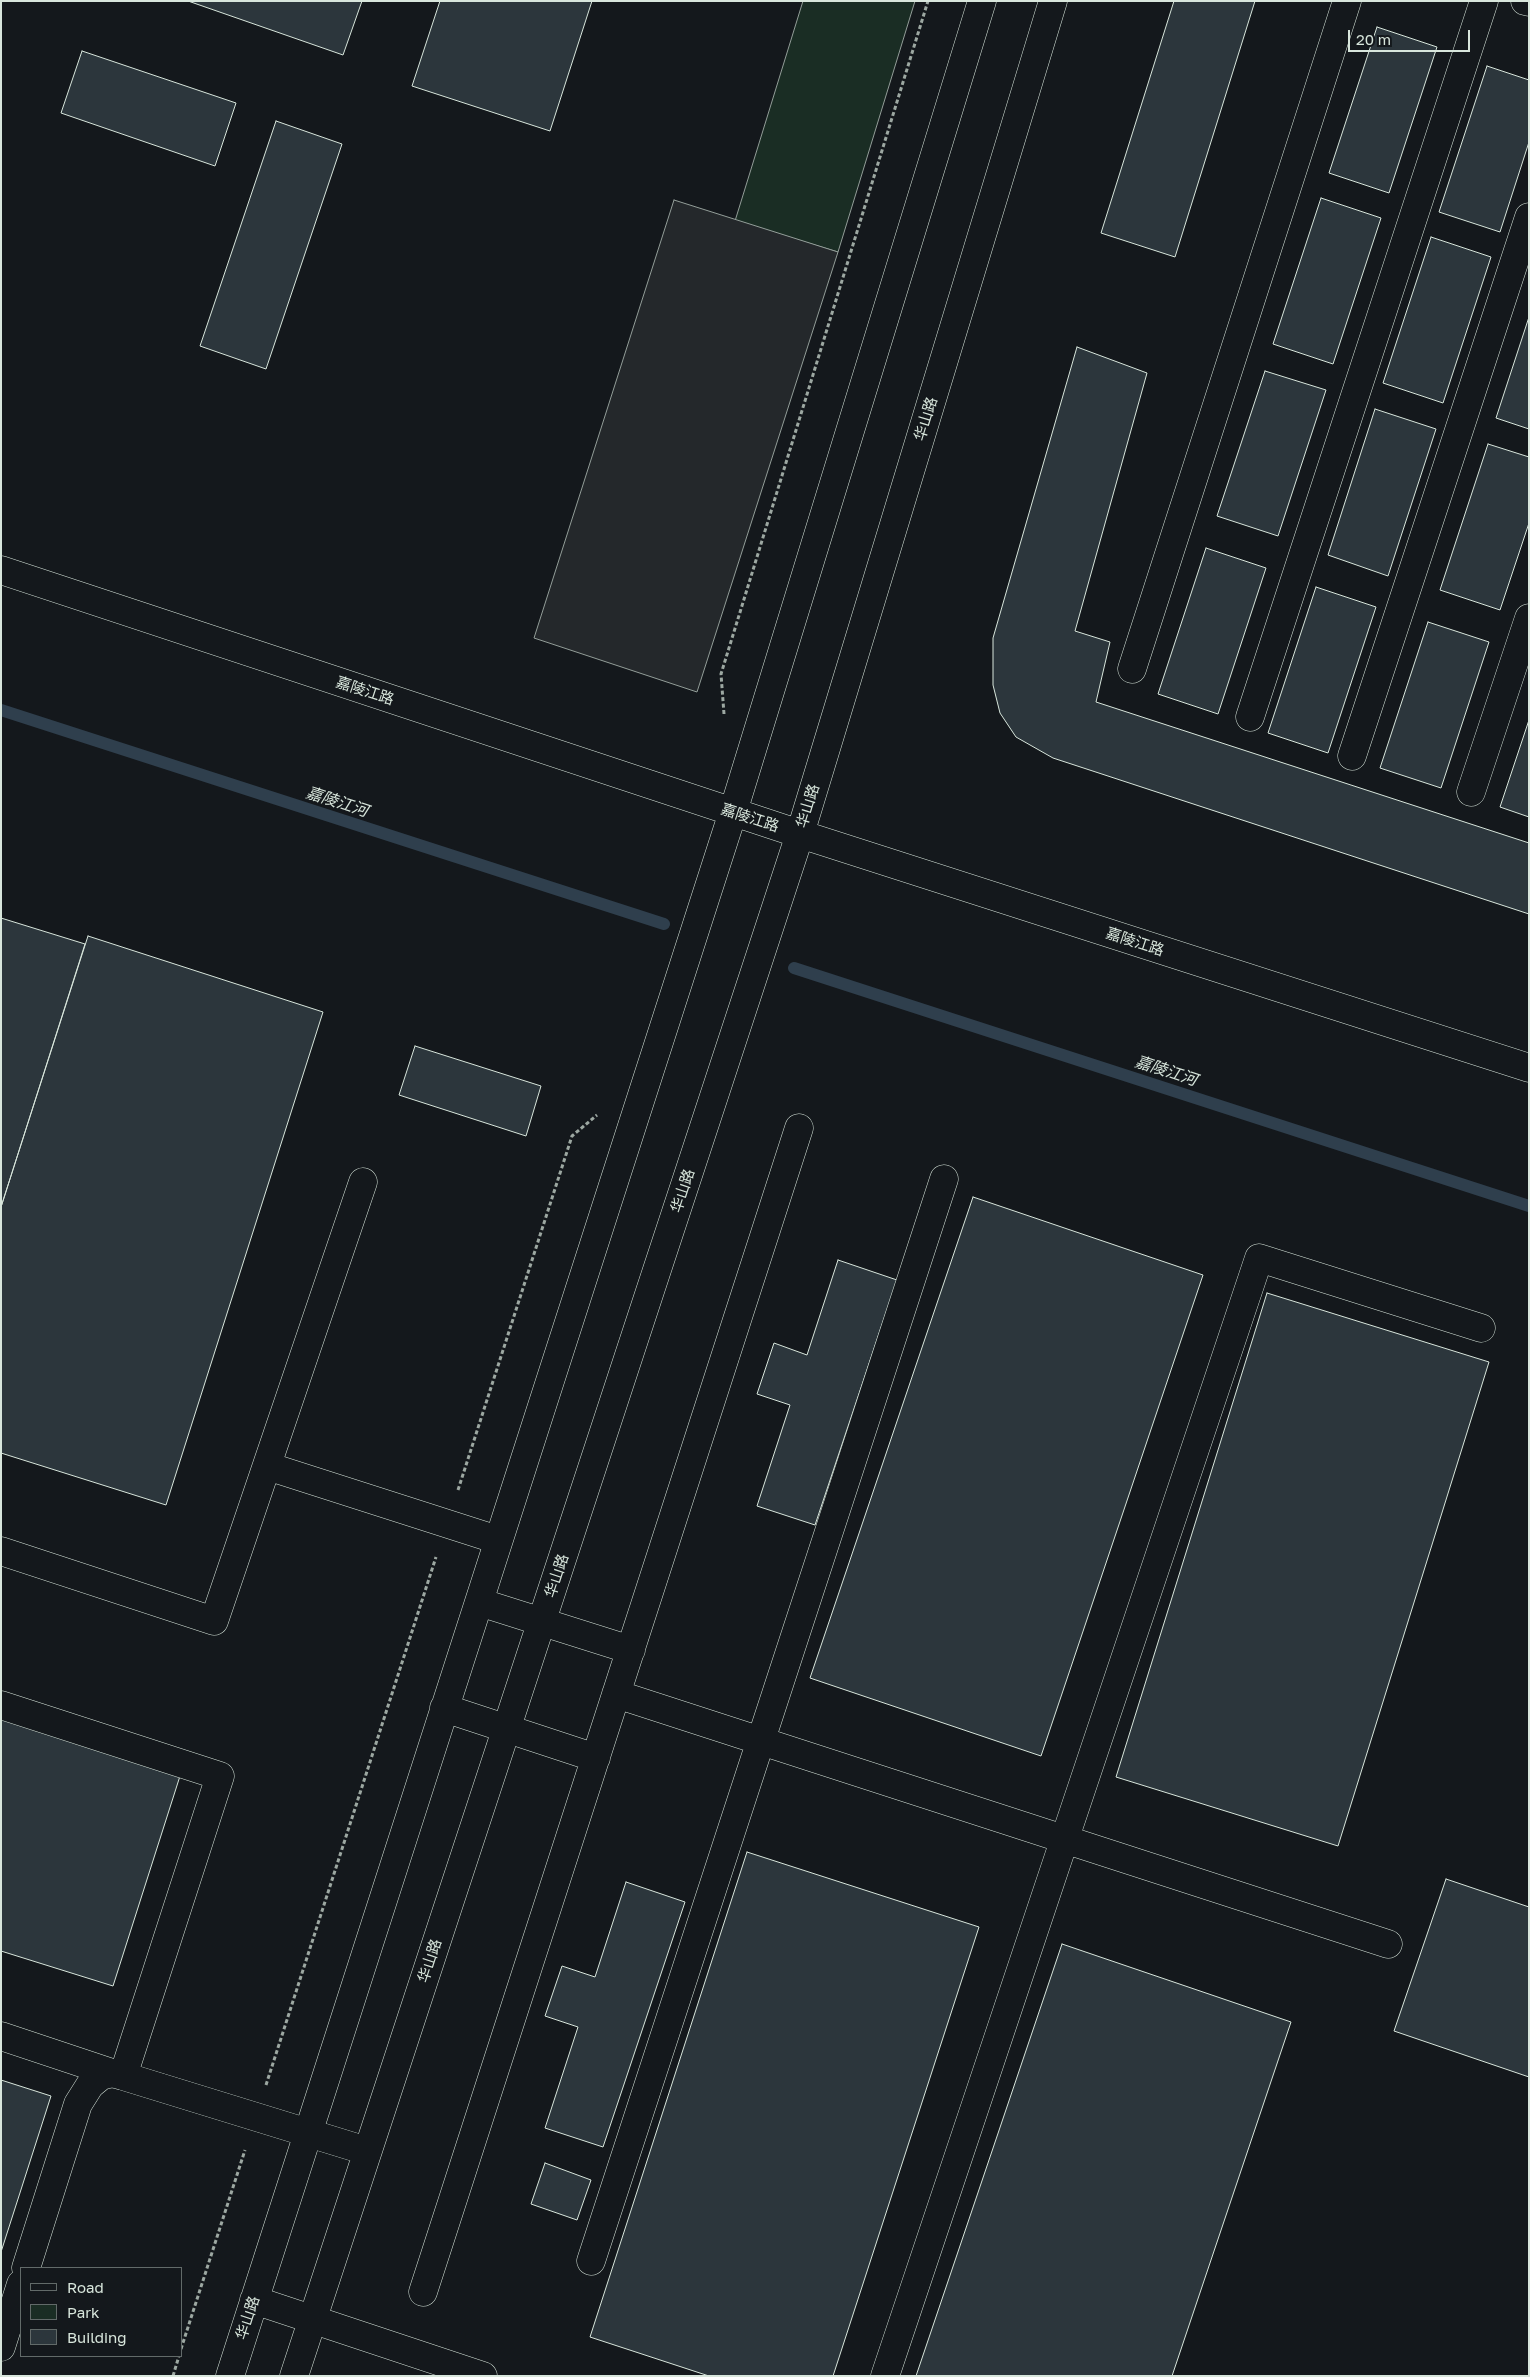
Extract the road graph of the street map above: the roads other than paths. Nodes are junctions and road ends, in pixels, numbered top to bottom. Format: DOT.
graph roads {
  1 [pos="982,1"];
  2 [pos="1053,1"];
  3 [pos="1347,1"];
  4 [pos="1484,1"];
  5 [pos="1529,216"];
  6 [pos="1,570"];
  7 [pos="1529,618"];
  8 [pos="1132,669"];
  9 [pos="1250,717"];
  10 [pos="1352,756"];
  11 [pos="1471,792"];
  12 [pos="733,812"];
  13 [pos="800,834"];
  14 [pos="1529,1068"];
  15 [pos="800,1128"];
  16 [pos="944,1180"];
  17 [pos="363,1182"];
  18 [pos="1481,1328"];
  19 [pos="267,1466"];
  20 [pos="498,1540"];
  21 [pos="1,1550"];
  22 [pos="479,1602"];
  23 [pos="542,1621"];
  24 [pos="631,1650"];
  25 [pos="616,1694"];
  26 [pos="1,1705"];
  27 [pos="444,1708"];
  28 [pos="506,1728"];
  29 [pos="761,1741"];
  30 [pos="596,1758"];
  31 [pos="1064,1839"];
  32 [pos="1388,1944"];
  33 [pos="1,2036"];
  34 [pos="118,2074"];
  35 [pos="308,2134"];
  36 [pos="367,2151"];
  37 [pos="591,2261"];
  38 [pos="26,2267"];
  39 [pos="20,2287"];
  40 [pos="423,2292"];
  41 [pos="254,2300"];
  42 [pos="313,2320"];
  43 [pos="1,2347"];
  44 [pos="425,2367"];
  45 [pos="230,2376"];
  46 [pos="294,2376"];
  47 [pos="483,2376"];
  48 [pos="885,2376"];
  1 -- 12 [label="street, 华山路"];
  2 -- 13 [label="street, 华山路"];
  3 -- 8 [label="street"];
  4 -- 9 [label="street"];
  5 -- 10 [label="street"];
  6 -- 12 [label="street, 嘉陵江路"];
  7 -- 11 [label="street"];
  12 -- 13 [label="street, 嘉陵江路"];
  12 -- 20 [label="street, 华山路"];
  13 -- 14 [label="street, 嘉陵江路"];
  13 -- 23 [label="street, 华山路"];
  15 -- 24 [label="street"];
  16 -- 29 [label="street"];
  17 -- 19 [label="street"];
  18 -- 31 [label="street"];
  19 -- 20 [label="street"];
  19 -- 21 [label="street"];
  20 -- 22 [label="street, 华山路"];
  22 -- 23 [label="street"];
  22 -- 27 [label="street, 华山路"];
  23 -- 24 [label="street"];
  23 -- 28 [label="street, 华山路"];
  24 -- 25 [label="street"];
  25 -- 29 [label="street"];
  25 -- 30 [label="street"];
  26 -- 34 [label="street"];
  27 -- 28 [label="street"];
  27 -- 35 [label="street, 华山路"];
  28 -- 30 [label="street"];
  28 -- 36 [label="street, 华山路"];
  29 -- 31 [label="street"];
  29 -- 37 [label="street"];
  30 -- 40 [label="street"];
  31 -- 32 [label="street"];
  31 -- 48 [label="street"];
  33 -- 34 [label="street"];
  34 -- 35 [label="street"];
  34 -- 38 [label="street"];
  35 -- 36 [label="street"];
  35 -- 41 [label="street, 华山路"];
  36 -- 42 [label="street, 华山路"];
  39 -- 43 [label="street"];
  41 -- 42 [label="street"];
  41 -- 45 [label="street, 华山路"];
  42 -- 44 [label="street"];
  42 -- 46 [label="street, 华山路"];
  44 -- 47 [label="street"];
}
